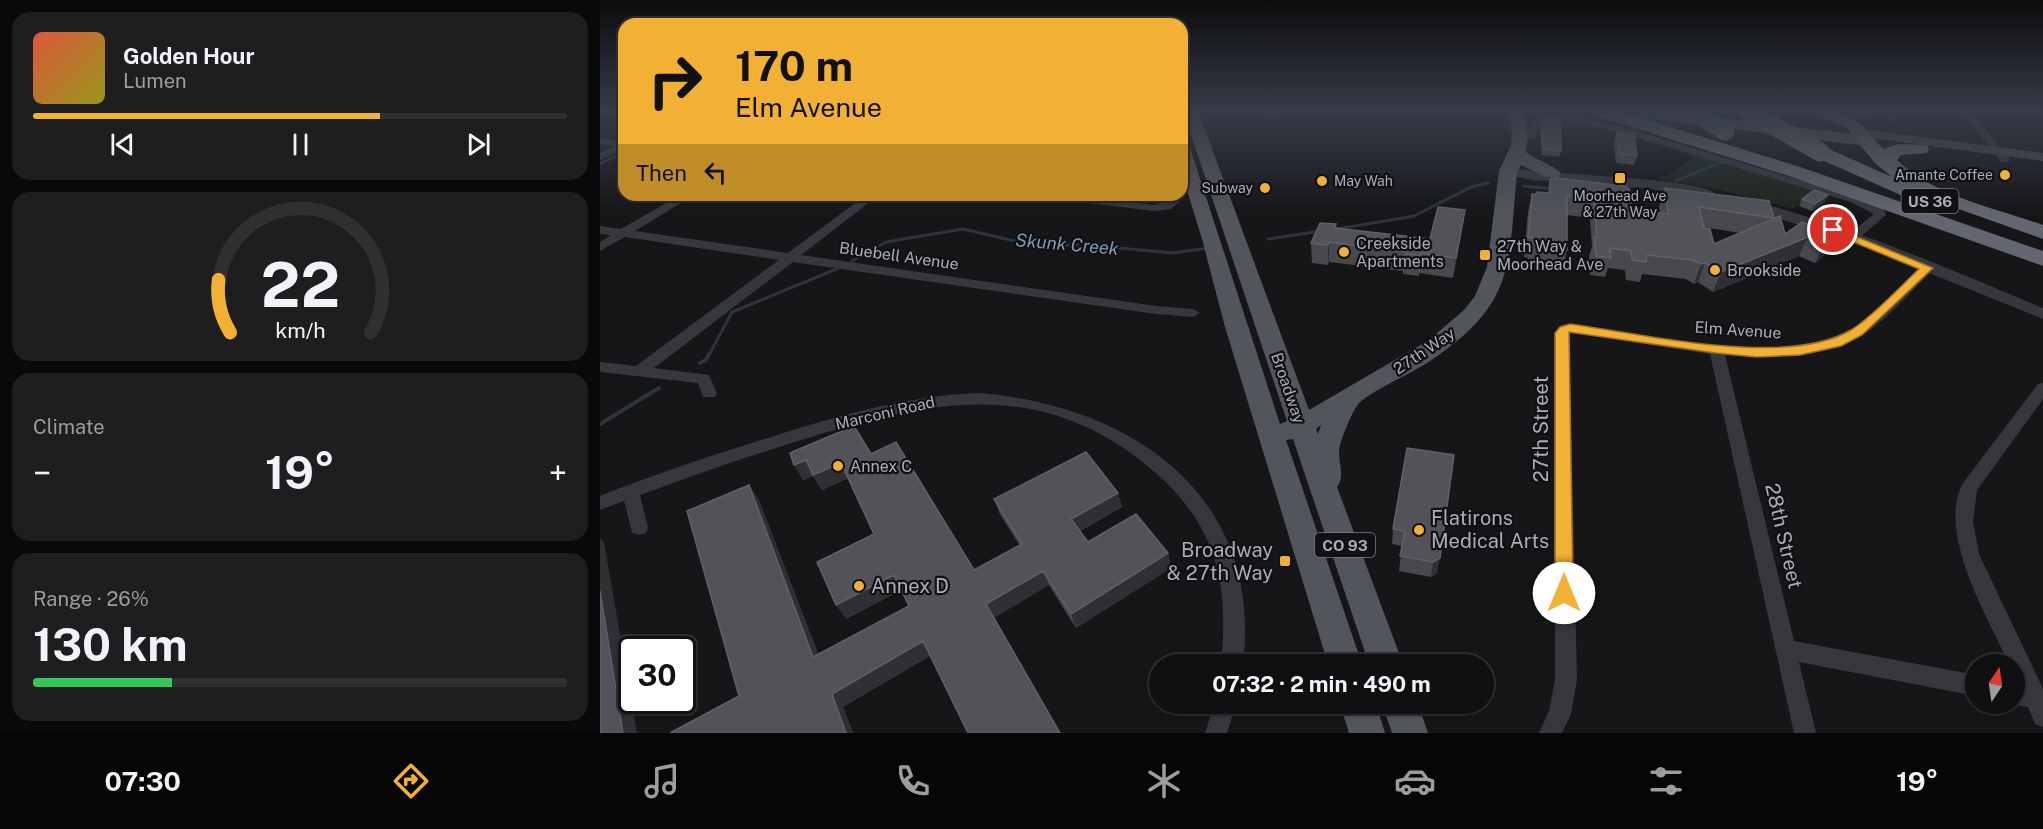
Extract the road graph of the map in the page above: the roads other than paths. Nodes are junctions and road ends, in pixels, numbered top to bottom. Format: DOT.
graph roads {
  1 [pos="1196,145"];
  2 [pos="1515,145"];
  3 [pos="1516,145"];
  4 [pos="1517,145"];
  5 [pos="1675,145"];
  6 [pos="1713,145"];
  7 [pos="1756,145"];
  8 [pos="1808,145"];
  9 [pos="1869,145"];
  10 [pos="1906,145"];
  11 [pos="1923,145"];
  12 [pos="1993,145"];
  13 [pos="618,147"];
  14 [pos="1920,148"];
  15 [pos="2002,156"];
  16 [pos="600,157"];
  17 [pos="2043,157"];
  18 [pos="1188,161"];
  19 [pos="2043,164"];
  20 [pos="1552,173"];
  21 [pos="1899,173"];
  22 [pos="1578,178"];
  23 [pos="678,201"];
  24 [pos="865,201"];
  25 [pos="1096,201"];
  26 [pos="1173,201"];
  27 [pos="600,230"];
  28 [pos="2043,231"];
  29 [pos="624,233"];
  30 [pos="1853,237"];
  31 [pos="1225,243"];
  32 [pos="2043,244"];
  33 [pos="600,247"];
  34 [pos="2043,254"];
  35 [pos="791,257"];
  36 [pos="2043,259"];
  37 [pos="1927,268"];
  38 [pos="1193,313"];
  39 [pos="2043,314"];
  40 [pos="1563,338"];
  41 [pos="1716,349"];
  42 [pos="600,367"];
  43 [pos="640,370"];
  44 [pos="2043,388"];
  45 [pos="709,393"];
  46 [pos="1350,397"];
  47 [pos="1301,426"];
  48 [pos="1272,438"];
  49 [pos="630,491"];
  50 [pos="600,503"];
  51 [pos="1330,503"];
  52 [pos="639,528"];
  53 [pos="1788,650"];
  54 [pos="1233,654"];
  55 [pos="1342,654"];
  56 [pos="1383,654"];
  57 [pos="1965,684"];
  58 [pos="2034,702"];
  59 [pos="1222,714"];
  60 [pos="1361,714"];
  61 [pos="1403,714"];
  62 [pos="1216,733"];
  63 [pos="1367,733"];
  64 [pos="1410,733"];
  65 [pos="1550,733"];
  66 [pos="1805,733"];
  1 -- 31 [label="main road, Broadway / CO 93"];
  2 -- 46 [label="main road, 27th Way"];
  3 -- 22 [label="street"];
  4 -- 20 [label="main road"];
  5 -- 30 [label="street"];
  6 -- 36 [label="highway"];
  7 -- 34 [label="highway, US 36, bridge"];
  8 -- 32 [label="highway, US 36, bridge"];
  9 -- 21 [label="highway"];
  10 -- 14 [label="main road"];
  11 -- 15 [label="main road"];
  12 -- 15 [label="street"];
  13 -- 16 [label="street"];
  14 -- 15 [label="main road"];
  14 -- 21 [label="highway"];
  15 -- 17 [label="main road"];
  15 -- 19 [label="main road"];
  18 -- 31 [label="main road, Broadway / CO 93"];
  20 -- 22 [label="street"];
  21 -- 28 [label="highway"];
  22 -- 30 [label="street"];
  23 -- 29 [label="street"];
  24 -- 35 [label="street"];
  25 -- 26 [label="street"];
  27 -- 29 [label="street, Bluebell Avenue"];
  29 -- 33 [label="street"];
  29 -- 35 [label="street, Bluebell Avenue"];
  30 -- 37 [label="street"];
  31 -- 47 [label="main road, Broadway / CO 93"];
  31 -- 48 [label="main road, Broadway / CO 93"];
  35 -- 38 [label="street, Bluebell Avenue"];
  35 -- 43 [label="street"];
  37 -- 39 [label="street"];
  37 -- 41 [label="street, Elm Avenue"];
  40 -- 41 [label="street, Elm Avenue"];
  40 -- 65 [label="street, 27th Street"];
  41 -- 53 [label="street, 28th Street"];
  42 -- 43 [label="street"];
  43 -- 45 [label="street"];
  44 -- 58 [label="street"];
  46 -- 47 [label="main road, 27th Way"];
  46 -- 51 [label="main road"];
  47 -- 48 [label="main road, 27th Way"];
  47 -- 51 [label="main road, Broadway / CO 93"];
  48 -- 55 [label="main road, Broadway / CO 93"];
  49 -- 50 [label="street, Marconi Road"];
  49 -- 52 [label="street"];
  49 -- 54 [label="street, Marconi Road"];
  51 -- 56 [label="main road, Broadway / CO 93"];
  53 -- 57 [label="street"];
  53 -- 66 [label="street, 28th Street"];
  59 -- 62 [label="street"];
  60 -- 63 [label="main road"];
  61 -- 64 [label="main road"];
}
